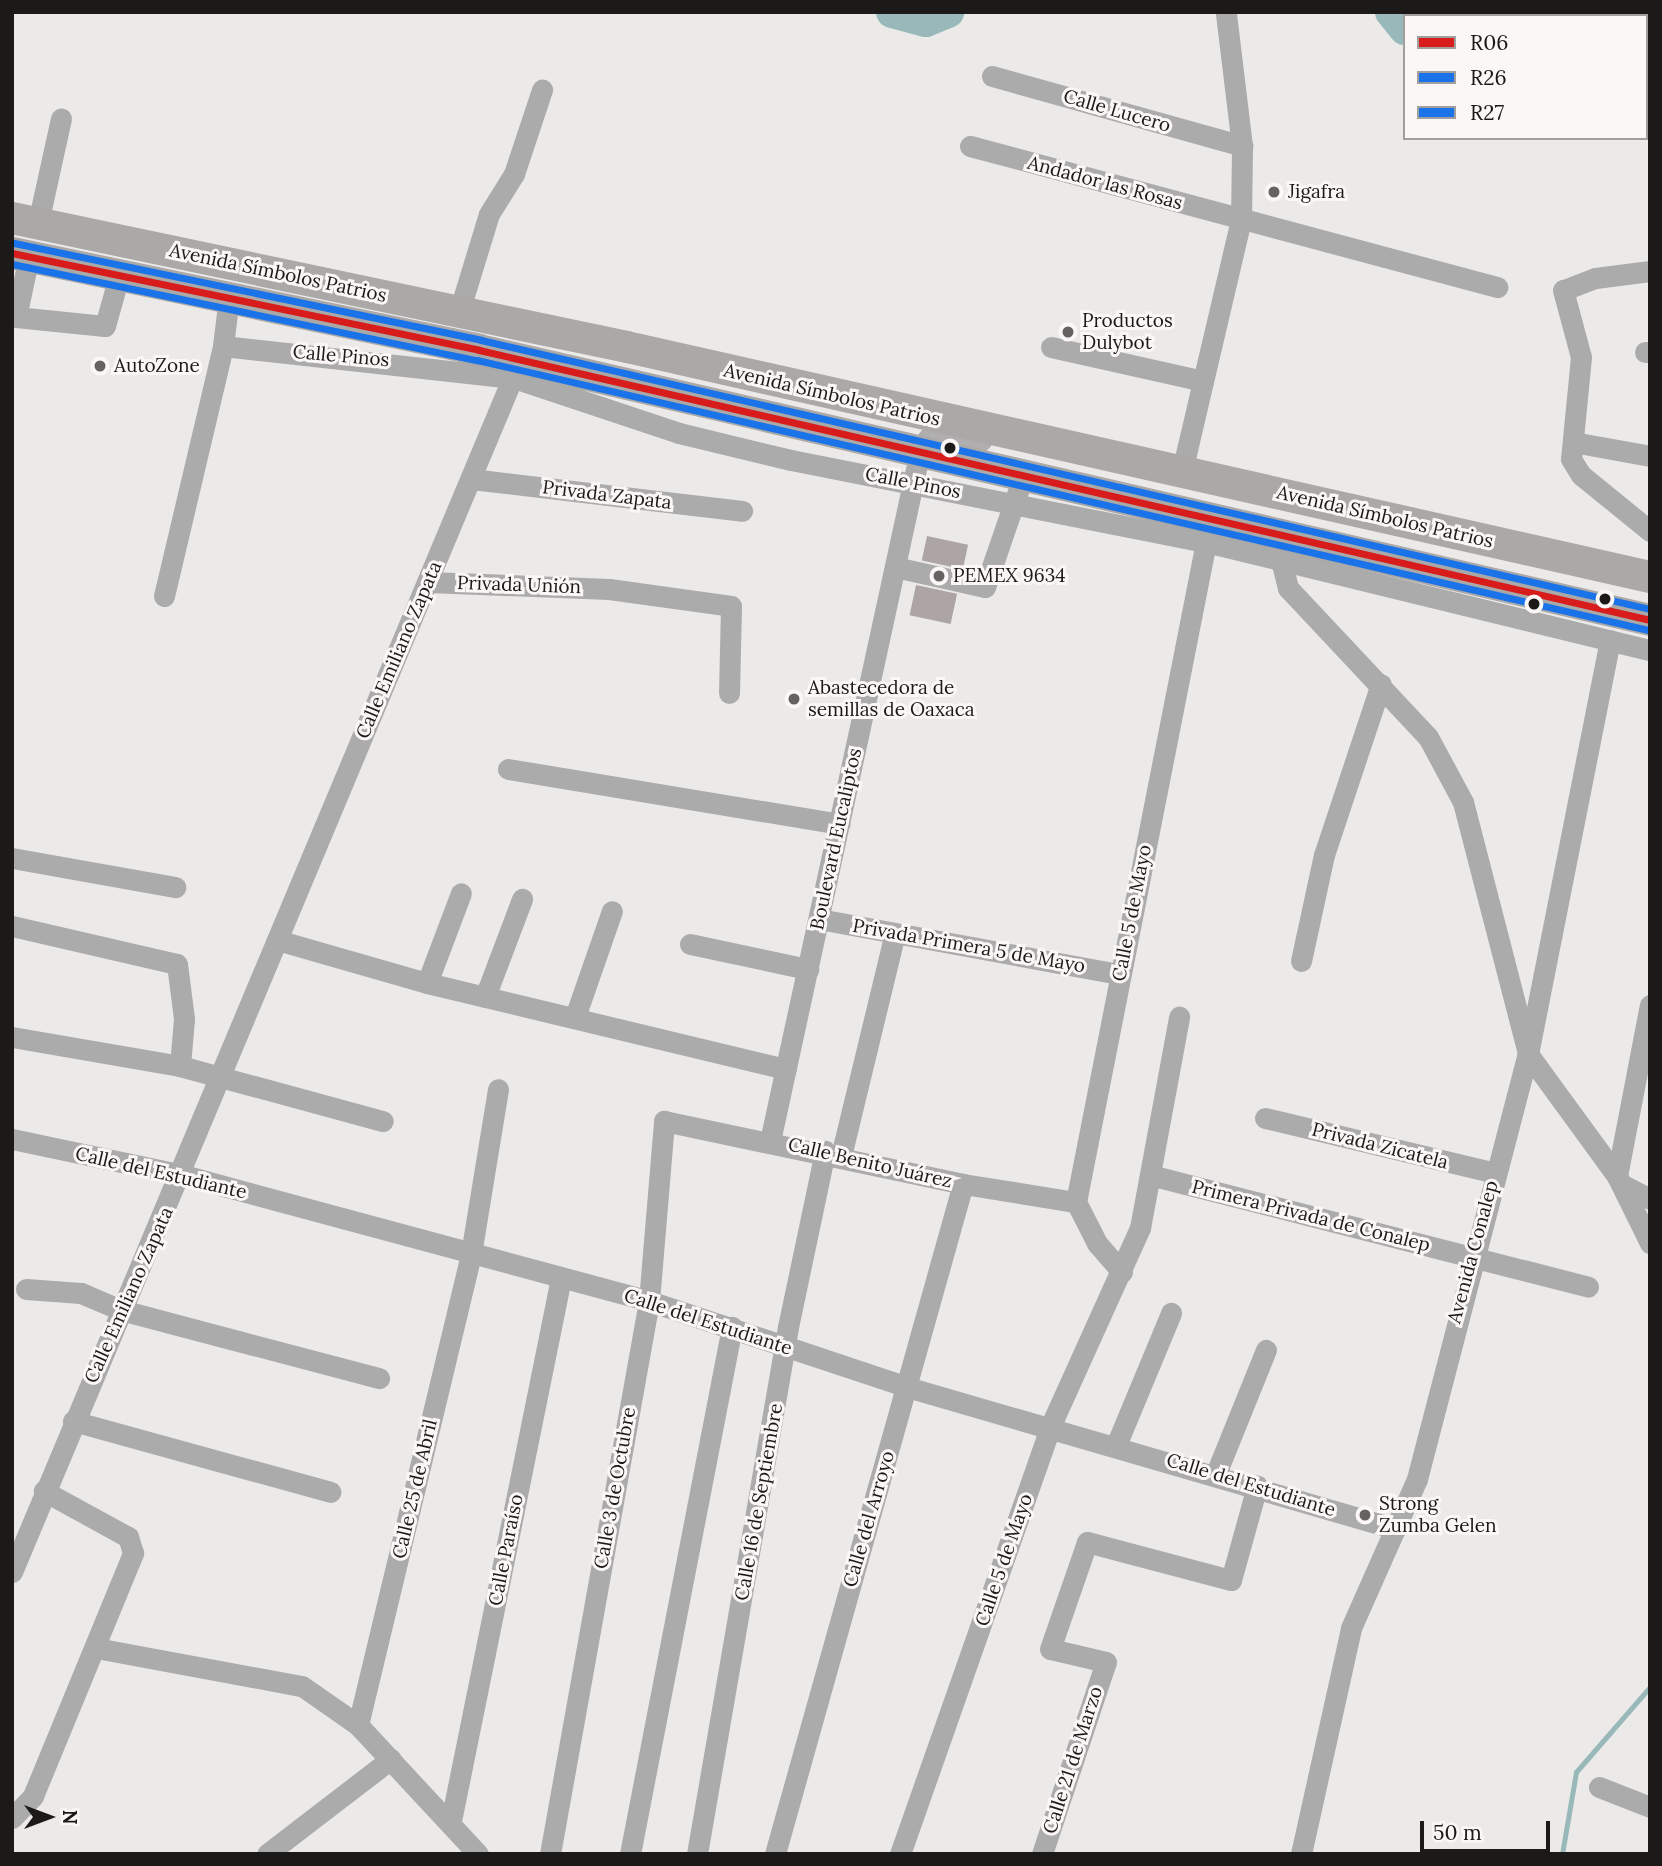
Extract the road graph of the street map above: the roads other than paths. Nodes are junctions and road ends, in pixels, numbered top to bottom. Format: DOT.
graph roads {
  1 [pos="1226,13"];
  2 [pos="992,76"];
  3 [pos="542,90"];
  4 [pos="61,118"];
  5 [pos="970,146"];
  6 [pos="1242,146"];
  7 [pos="25,220"];
  8 [pos="1241,220"];
  9 [pos="21,254"];
  10 [pos="1650,271"];
  11 [pos="119,276"];
  12 [pos="1497,287"];
  13 [pos="229,298"];
  14 [pos="459,312"];
  15 [pos="14,317"];
  16 [pos="223,346"];
  17 [pos="1051,347"];
  18 [pos="517,369"];
  19 [pos="1203,381"];
  20 [pos="1049,442"];
  21 [pos="1573,442"];
  22 [pos="1650,456"];
  23 [pos="916,469"];
  24 [pos="1182,471"];
  25 [pos="471,479"];
  26 [pos="1018,491"];
  27 [pos="742,511"];
  28 [pos="1650,531"];
  29 [pos="1206,542"];
  30 [pos="1282,560"];
  31 [pos="895,567"];
  32 [pos="1650,577"];
  33 [pos="428,582"];
  34 [pos="164,596"];
  35 [pos="1513,603"];
  36 [pos="1650,621"];
  37 [pos="1610,640"];
  38 [pos="1650,650"];
  39 [pos="1381,684"];
  40 [pos="729,692"];
  41 [pos="508,769"];
  42 [pos="839,824"];
  43 [pos="12,858"];
  44 [pos="175,887"];
  45 [pos="461,893"];
  46 [pos="522,900"];
  47 [pos="612,911"];
  48 [pos="819,919"];
  49 [pos="12,926"];
  50 [pos="895,933"];
  51 [pos="277,940"];
  52 [pos="690,944"];
  53 [pos="1301,961"];
  54 [pos="808,969"];
  55 [pos="1120,974"];
  56 [pos="427,983"];
  57 [pos="485,998"];
  58 [pos="1650,1005"];
  59 [pos="575,1017"];
  60 [pos="1179,1017"];
  61 [pos="12,1037"];
  62 [pos="1528,1054"];
  63 [pos="180,1066"];
  64 [pos="786,1069"];
  65 [pos="222,1077"];
  66 [pos="498,1089"];
  67 [pos="1265,1118"];
  68 [pos="383,1121"];
  69 [pos="664,1121"];
  70 [pos="12,1139"];
  71 [pos="770,1141"];
  72 [pos="833,1153"];
  73 [pos="1495,1174"];
  74 [pos="183,1175"];
  75 [pos="1150,1175"];
  76 [pos="1619,1180"];
  77 [pos="963,1185"];
  78 [pos="1650,1199"];
  79 [pos="1076,1202"];
  80 [pos="1650,1242"];
  81 [pos="471,1254"];
  82 [pos="1473,1257"];
  83 [pos="1122,1272"];
  84 [pos="561,1278"];
  85 [pos="1588,1287"];
  86 [pos="26,1289"];
  87 [pos="649,1301"];
  88 [pos="121,1310"];
  89 [pos="1171,1313"];
  90 [pos="732,1327"];
  91 [pos="786,1347"];
  92 [pos="1266,1350"];
  93 [pos="379,1378"];
  94 [pos="907,1387"];
  95 [pos="73,1421"];
  96 [pos="1051,1425"];
  97 [pos="1117,1443"];
  98 [pos="1215,1476"];
  99 [pos="1257,1486"];
  100 [pos="44,1491"];
  101 [pos="330,1492"];
  102 [pos="1396,1529"];
  103 [pos="12,1572"];
  104 [pos="96,1648"];
  105 [pos="358,1725"];
  106 [pos="391,1759"];
  107 [pos="1599,1787"];
  108 [pos="1650,1807"];
  109 [pos="12,1818"];
  110 [pos="451,1821"];
  111 [pos="267,1854"];
  112 [pos="478,1854"];
  113 [pos="550,1854"];
  114 [pos="630,1854"];
  115 [pos="698,1854"];
  116 [pos="775,1854"];
  117 [pos="900,1854"];
  118 [pos="1042,1854"];
  119 [pos="1301,1854"];
  1 -- 6 [label="street"];
  2 -- 6 [label="street, Calle Lucero"];
  3 -- 14 [label="street"];
  4 -- 7 [label="street"];
  5 -- 8 [label="street, Andador las Rosas"];
  6 -- 8 [label="street"];
  7 -- 9 [label="main road"];
  7 -- 14 [label="highway, Avenida Símbolos Patrios"];
  8 -- 12 [label="street, Andador las Rosas"];
  8 -- 19 [label="street"];
  9 -- 11 [label="highway, Avenida Símbolos Patrios"];
  9 -- 15 [label="street"];
  10 -- 21 [label="street"];
  11 -- 13 [label="highway, Avenida Símbolos Patrios"];
  11 -- 15 [label="street"];
  13 -- 16 [label="street"];
  13 -- 18 [label="highway, Avenida Símbolos Patrios"];
  14 -- 20 [label="highway, Avenida Símbolos Patrios"];
  16 -- 18 [label="street, Calle Pinos"];
  16 -- 34 [label="street"];
  17 -- 19 [label="street"];
  18 -- 23 [label="highway, Avenida Símbolos Patrios"];
  18 -- 25 [label="street, Calle Emiliano Zapata"];
  19 -- 24 [label="street"];
  20 -- 23 [label="main road"];
  20 -- 24 [label="highway, Avenida Símbolos Patrios"];
  21 -- 22 [label="street"];
  21 -- 28 [label="street"];
  23 -- 26 [label="highway, Avenida Símbolos Patrios"];
  23 -- 31 [label="street, Boulevard Eucaliptos"];
  24 -- 32 [label="highway, Avenida Símbolos Patrios"];
  25 -- 27 [label="street, Privada Zapata"];
  25 -- 33 [label="street, Calle Emiliano Zapata"];
  26 -- 29 [label="street"];
  26 -- 31 [label="street"];
  26 -- 35 [label="highway, Avenida Símbolos Patrios"];
  29 -- 30 [label="street"];
  29 -- 55 [label="street, Calle 5 de Mayo"];
  30 -- 35 [label="street"];
  30 -- 39 [label="street"];
  31 -- 42 [label="street, Boulevard Eucaliptos"];
  33 -- 40 [label="street, Privada Unión"];
  33 -- 51 [label="street, Calle Emiliano Zapata"];
  35 -- 36 [label="highway, Avenida Símbolos Patrios"];
  35 -- 37 [label="street"];
  37 -- 38 [label="street"];
  37 -- 62 [label="street, Avenida Conalep"];
  39 -- 53 [label="street"];
  39 -- 62 [label="street"];
  41 -- 42 [label="street"];
  42 -- 48 [label="street, Boulevard Eucaliptos"];
  43 -- 44 [label="street"];
  45 -- 56 [label="street"];
  46 -- 57 [label="street"];
  47 -- 59 [label="street"];
  48 -- 50 [label="street, Privada Primera 5 de Mayo"];
  48 -- 54 [label="street, Boulevard Eucaliptos"];
  49 -- 63 [label="street"];
  50 -- 55 [label="street, Privada Primera 5 de Mayo"];
  50 -- 72 [label="street, Calle 16 de Septiembre"];
  51 -- 56 [label="street"];
  51 -- 65 [label="street, Calle Emiliano Zapata"];
  52 -- 54 [label="street"];
  54 -- 64 [label="street, Boulevard Eucaliptos"];
  55 -- 79 [label="street, Calle 5 de Mayo"];
  56 -- 57 [label="street"];
  57 -- 59 [label="street"];
  58 -- 76 [label="street"];
  59 -- 64 [label="street"];
  60 -- 75 [label="street, Calle 5 de Mayo"];
  61 -- 63 [label="street"];
  62 -- 73 [label="street, Avenida Conalep"];
  62 -- 76 [label="street"];
  63 -- 65 [label="street"];
  64 -- 71 [label="street, Boulevard Eucaliptos"];
  65 -- 68 [label="street"];
  65 -- 74 [label="street, Calle Emiliano Zapata"];
  66 -- 81 [label="street, Calle 25 de Abril"];
  67 -- 73 [label="street, Privada Zicatela"];
  69 -- 71 [label="street, Calle Benito Juárez"];
  69 -- 87 [label="street, Calle 3 de Octubre"];
  70 -- 74 [label="street, Calle del Estudiante"];
  71 -- 72 [label="street, Calle Benito Juárez"];
  72 -- 77 [label="street, Calle Benito Juárez"];
  72 -- 91 [label="street, Calle 16 de Septiembre"];
  73 -- 82 [label="street, Avenida Conalep"];
  74 -- 81 [label="street, Calle del Estudiante"];
  74 -- 88 [label="street, Calle Emiliano Zapata"];
  75 -- 82 [label="street, Primera Privada de Conalep"];
  75 -- 83 [label="street, Calle 5 de Mayo"];
  76 -- 78 [label="street"];
  76 -- 80 [label="street"];
  77 -- 79 [label="street, Calle Benito Juárez"];
  77 -- 94 [label="street, Calle del Arroyo"];
  79 -- 83 [label="street"];
  81 -- 84 [label="street, Calle del Estudiante"];
  81 -- 105 [label="street, Calle 25 de Abril"];
  82 -- 85 [label="street, Primera Privada de Conalep"];
  82 -- 102 [label="street, Avenida Conalep"];
  83 -- 96 [label="street, Calle 5 de Mayo"];
  84 -- 87 [label="street, Calle del Estudiante"];
  84 -- 110 [label="street, Calle Paraíso"];
  86 -- 88 [label="street"];
  87 -- 90 [label="street, Calle del Estudiante"];
  87 -- 113 [label="street, Calle 3 de Octubre"];
  88 -- 93 [label="street"];
  88 -- 95 [label="street, Calle Emiliano Zapata"];
  89 -- 97 [label="street"];
  90 -- 91 [label="street, Calle del Estudiante"];
  90 -- 114 [label="street"];
  91 -- 94 [label="street, Calle del Estudiante"];
  91 -- 115 [label="street, Calle 16 de Septiembre"];
  92 -- 98 [label="street"];
  94 -- 96 [label="street, Calle del Estudiante"];
  94 -- 116 [label="street, Calle del Arroyo"];
  95 -- 100 [label="street, Calle Emiliano Zapata"];
  95 -- 101 [label="street"];
  96 -- 97 [label="street, Calle del Estudiante"];
  96 -- 117 [label="street, Calle 5 de Mayo"];
  97 -- 98 [label="street, Calle del Estudiante"];
  98 -- 99 [label="street, Calle del Estudiante"];
  99 -- 102 [label="street, Calle del Estudiante"];
  99 -- 118 [label="street, Calle 21 de Marzo"];
  100 -- 103 [label="street, Calle Emiliano Zapata"];
  100 -- 104 [label="street"];
  102 -- 119 [label="street, Avenida Conalep"];
  104 -- 105 [label="street"];
  104 -- 109 [label="street"];
  105 -- 106 [label="street"];
  106 -- 110 [label="street"];
  106 -- 111 [label="street"];
  107 -- 108 [label="street"];
  110 -- 112 [label="street"];
}
